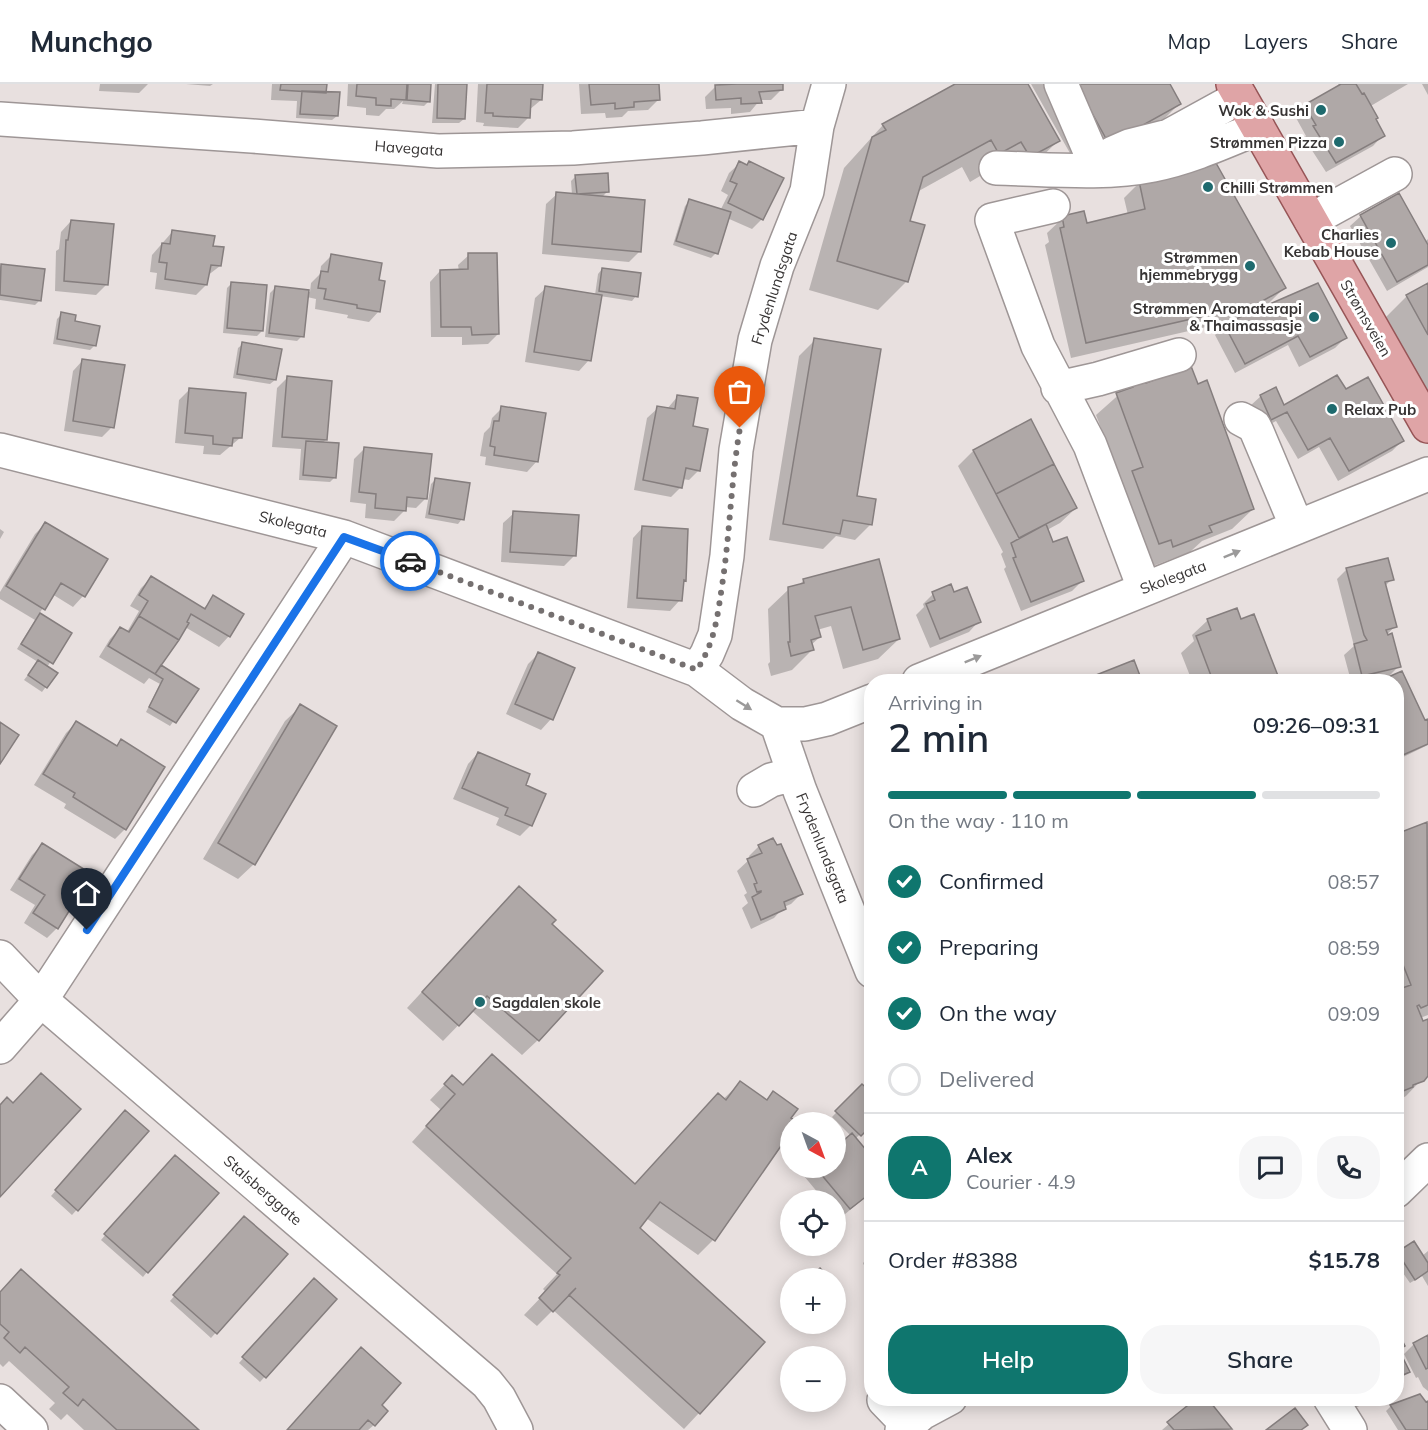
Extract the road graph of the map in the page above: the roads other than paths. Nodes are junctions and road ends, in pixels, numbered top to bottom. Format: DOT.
graph roads {
  1 [pos="829,84"];
  2 [pos="1061,84"];
  3 [pos="1236,90"];
  4 [pos="0,119"];
  5 [pos="818,126"];
  6 [pos="1258,128"];
  7 [pos="1105,161"];
  8 [pos="996,168"];
  9 [pos="1395,174"];
  10 [pos="1053,206"];
  11 [pos="1311,220"];
  12 [pos="1179,355"];
  13 [pos="1059,388"];
  14 [pos="1241,419"];
  15 [pos="1428,426"];
  16 [pos="0,450"];
  17 [pos="1428,474"];
  18 [pos="1297,527"];
  19 [pos="344,537"];
  20 [pos="1144,588"];
  21 [pos="697,670"];
  22 [pos="936,674"];
  23 [pos="864,704"];
  24 [pos="777,724"];
  25 [pos="794,774"];
  26 [pos="754,790"];
  27 [pos="864,951"];
  28 [pos="0,957"];
  29 [pos="41,1000"];
  30 [pos="0,1047"];
  31 [pos="1428,1160"];
  32 [pos="1404,1183"];
  33 [pos="0,1401"];
  34 [pos="889,1406"];
  35 [pos="935,1406"];
  36 [pos="1335,1406"];
  37 [pos="905,1427"];
  38 [pos="32,1430"];
  39 [pos="516,1430"];
  40 [pos="1350,1430"];
  1 -- 5 [label="street, Frydenlundsgata"];
  2 -- 7 [label="street"];
  3 -- 6 [label="main road, Strømsveien"];
  3 -- 7 [label="street"];
  4 -- 5 [label="street, Havegata"];
  5 -- 21 [label="street, Frydenlundsgata"];
  6 -- 7 [label="street"];
  6 -- 11 [label="main road, Strømsveien"];
  7 -- 8 [label="street"];
  9 -- 11 [label="street"];
  10 -- 13 [label="street"];
  11 -- 15 [label="main road, Strømsveien"];
  12 -- 13 [label="street"];
  13 -- 20 [label="street"];
  14 -- 18 [label="street"];
  16 -- 19 [label="street, Skolegata"];
  17 -- 18 [label="street, Skolegata"];
  20 -- 18 [label="street, Skolegata, one-way"];
  19 -- 21 [label="street, Skolegata"];
  19 -- 29 [label="street"];
  22 -- 20 [label="street, Skolegata, one-way"];
  21 -- 24 [label="street, Skolegata, one-way"];
  23 -- 24 [label="street"];
  24 -- 25 [label="street, Frydenlundsgata"];
  25 -- 26 [label="street"];
  25 -- 27 [label="street, Frydenlundsgata"];
  28 -- 29 [label="street, Stalsberggate"];
  29 -- 30 [label="street"];
  29 -- 39 [label="street, Stalsberggate"];
  31 -- 32 [label="street"];
  33 -- 38 [label="street"];
  34 -- 37 [label="street"];
  35 -- 37 [label="street"];
  36 -- 40 [label="street"];
}
